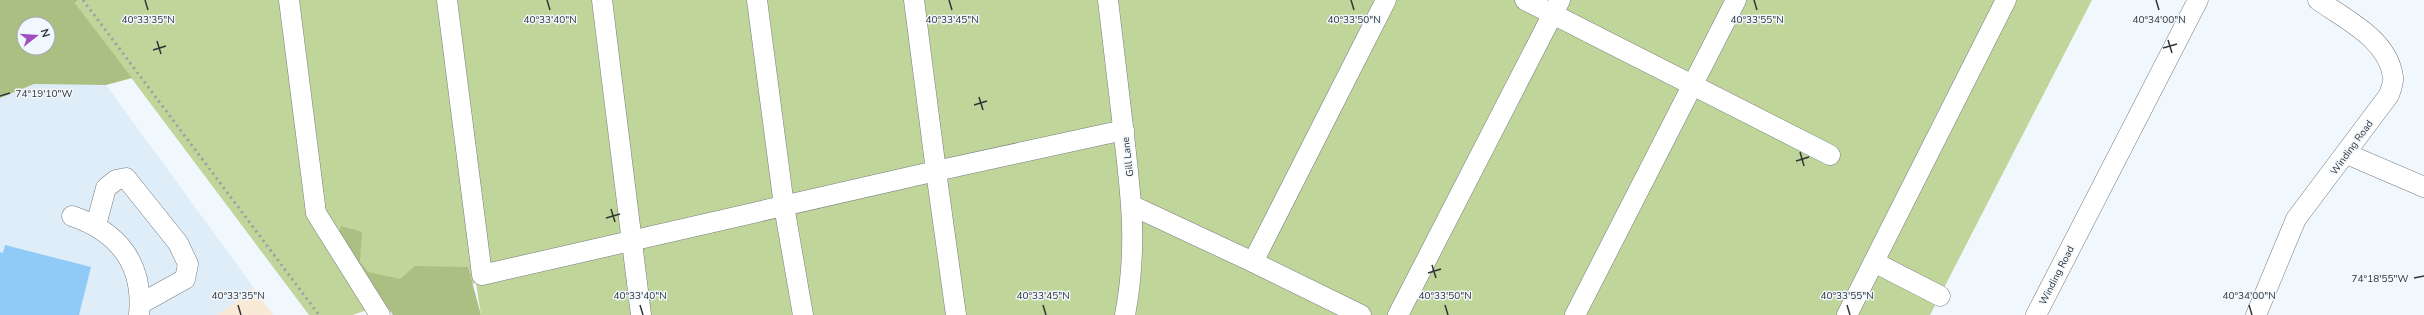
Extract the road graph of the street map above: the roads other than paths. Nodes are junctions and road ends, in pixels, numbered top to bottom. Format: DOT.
graph roads {
  1 [pos="289,0"];
  2 [pos="447,0"];
  3 [pos="602,0"];
  4 [pos="757,0"];
  5 [pos="914,0"];
  6 [pos="1108,0"];
  7 [pos="1386,0"];
  8 [pos="1525,0"];
  9 [pos="1736,0"];
  10 [pos="2006,0"];
  11 [pos="2198,0"];
  12 [pos="2318,0"];
  13 [pos="1556,7"];
  14 [pos="1693,85"];
  15 [pos="1124,130"];
  16 [pos="2346,154"];
  17 [pos="1830,155"];
  18 [pos="936,171"];
  19 [pos="2424,187"];
  20 [pos="784,206"];
  21 [pos="1133,206"];
  22 [pos="72,216"];
  23 [pos="96,225"];
  24 [pos="633,240"];
  25 [pos="1253,262"];
  26 [pos="1874,262"];
  27 [pos="1940,296"];
  28 [pos="140,310"];
  29 [pos="380,315"];
  30 [pos="641,315"];
  31 [pos="803,315"];
  32 [pos="956,315"];
  33 [pos="1125,315"];
  34 [pos="1361,315"];
  35 [pos="1398,315"];
  36 [pos="1575,315"];
  37 [pos="1847,315"];
  38 [pos="2036,315"];
  39 [pos="2256,315"];
  1 -- 29 [label="street"];
  2 -- 24 [label="street"];
  3 -- 24 [label="street"];
  4 -- 20 [label="street"];
  5 -- 18 [label="street"];
  6 -- 15 [label="street, Gill Lane"];
  7 -- 25 [label="street"];
  8 -- 13 [label="street"];
  9 -- 14 [label="street"];
  10 -- 26 [label="street"];
  11 -- 38 [label="street, Winding Road"];
  12 -- 16 [label="street, Winding Road"];
  13 -- 14 [label="street"];
  13 -- 35 [label="street"];
  14 -- 17 [label="street"];
  14 -- 36 [label="street"];
  15 -- 18 [label="street"];
  15 -- 21 [label="street, Gill Lane"];
  16 -- 19 [label="street"];
  16 -- 39 [label="street, Winding Road"];
  18 -- 20 [label="street"];
  18 -- 32 [label="street"];
  20 -- 24 [label="street"];
  20 -- 31 [label="street"];
  21 -- 25 [label="street"];
  21 -- 33 [label="street, Gill Lane"];
  22 -- 23 [label="street"];
  23 -- 28 [label="street"];
  23 -- 28 [label="street"];
  24 -- 30 [label="street"];
  25 -- 34 [label="street"];
  26 -- 27 [label="street"];
  26 -- 37 [label="street"];
}
